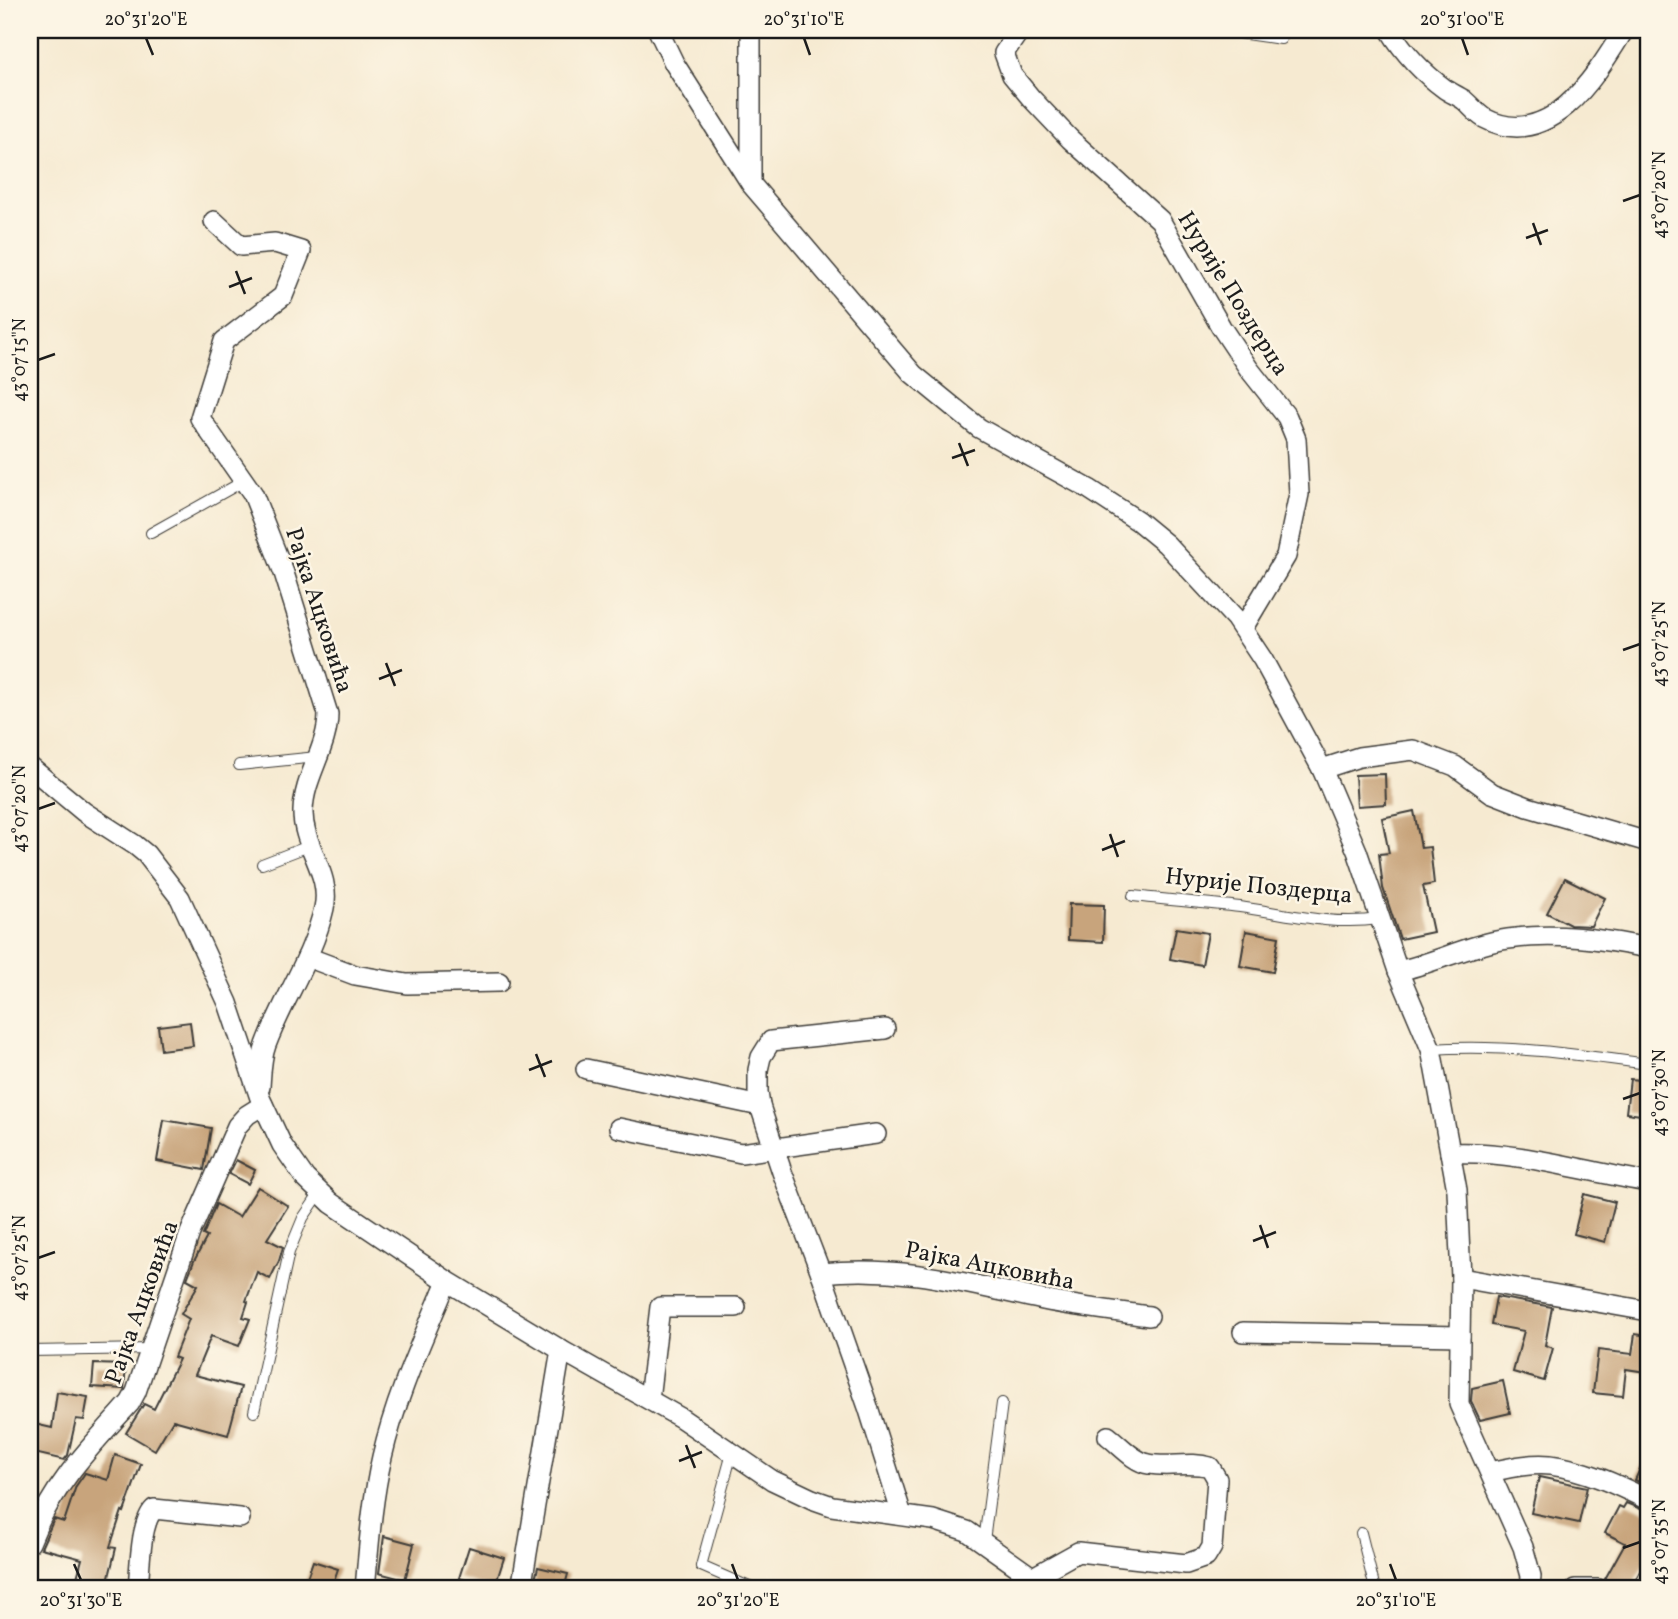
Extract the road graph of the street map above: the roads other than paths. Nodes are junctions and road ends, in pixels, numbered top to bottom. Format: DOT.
graph roads {
  1 [pos="658,30"];
  2 [pos="751,30"];
  3 [pos="1020,30"];
  4 [pos="1218,30"];
  5 [pos="1390,30"];
  6 [pos="1624,30"];
  7 [pos="1281,39"];
  8 [pos="751,184"];
  9 [pos="214,221"];
  10 [pos="244,481"];
  11 [pos="151,533"];
  12 [pos="1243,628"];
  13 [pos="317,757"];
  14 [pos="239,765"];
  15 [pos="30,767"];
  16 [pos="1322,769"];
  17 [pos="1647,837"];
  18 [pos="309,846"];
  19 [pos="262,864"];
  20 [pos="1133,896"];
  21 [pos="1379,919"];
  22 [pos="1648,948"];
  23 [pos="307,957"];
  24 [pos="1398,971"];
  25 [pos="499,982"];
  26 [pos="885,1029"];
  27 [pos="1431,1049"];
  28 [pos="1648,1064"];
  29 [pos="586,1069"];
  30 [pos="261,1102"];
  31 [pos="760,1106"];
  32 [pos="619,1128"];
  33 [pos="876,1134"];
  34 [pos="775,1149"];
  35 [pos="1450,1153"];
  36 [pos="1648,1182"];
  37 [pos="320,1193"];
  38 [pos="821,1273"];
  39 [pos="1461,1278"];
  40 [pos="447,1281"];
  41 [pos="736,1307"];
  42 [pos="1648,1311"];
  43 [pos="1149,1316"];
  44 [pos="1243,1332"];
  45 [pos="1460,1336"];
  46 [pos="152,1349"];
  47 [pos="561,1350"];
  48 [pos="30,1351"];
  49 [pos="649,1399"];
  50 [pos="1002,1403"];
  51 [pos="254,1412"];
  52 [pos="1108,1436"];
  53 [pos="732,1453"];
  54 [pos="1490,1472"];
  55 [pos="1648,1500"];
  56 [pos="902,1515"];
  57 [pos="240,1518"];
  58 [pos="1361,1533"];
  59 [pos="984,1541"];
  60 [pos="30,1543"];
  61 [pos="1041,1583"];
  62 [pos="138,1589"];
  63 [pos="365,1589"];
  64 [pos="521,1589"];
  65 [pos="754,1589"];
  66 [pos="1375,1589"];
  67 [pos="1530,1589"];
  68 [pos="1574,1589"];
  69 [pos="1598,1589"];
  1 -- 8 [label="street, Нурије Поздерца"];
  2 -- 8 [label="street"];
  3 -- 12 [label="street, Нурије Поздерца"];
  4 -- 7 [label="lane"];
  5 -- 6 [label="street"];
  8 -- 12 [label="street, Нурије Поздерца"];
  9 -- 10 [label="street, Рајка Ацковића"];
  10 -- 11 [label="lane"];
  10 -- 13 [label="street, Рајка Ацковића"];
  12 -- 16 [label="street, Нурије Поздерца"];
  13 -- 14 [label="lane"];
  13 -- 18 [label="street, Рајка Ацковића"];
  15 -- 30 [label="street"];
  16 -- 17 [label="street"];
  16 -- 21 [label="street, Нурије Поздерца"];
  18 -- 19 [label="lane"];
  18 -- 23 [label="street, Рајка Ацковића"];
  20 -- 21 [label="lane, Нурије Поздерца"];
  21 -- 24 [label="street, Нурије Поздерца"];
  22 -- 24 [label="street"];
  23 -- 25 [label="street"];
  23 -- 30 [label="street, Рајка Ацковића"];
  24 -- 27 [label="street, Нурије Поздерца"];
  26 -- 31 [label="street"];
  27 -- 28 [label="lane"];
  27 -- 35 [label="street, Нурије Поздерца"];
  29 -- 31 [label="street"];
  30 -- 37 [label="street"];
  30 -- 46 [label="street, Рајка Ацковића"];
  31 -- 34 [label="street"];
  32 -- 34 [label="street"];
  33 -- 34 [label="street"];
  34 -- 38 [label="street"];
  35 -- 36 [label="street"];
  35 -- 39 [label="street, Нурије Поздерца"];
  37 -- 40 [label="street"];
  37 -- 51 [label="lane"];
  38 -- 43 [label="street, Рајка Ацковића"];
  38 -- 56 [label="street"];
  39 -- 42 [label="street"];
  39 -- 45 [label="street, Нурије Поздерца"];
  40 -- 47 [label="street"];
  40 -- 63 [label="street"];
  41 -- 49 [label="street"];
  44 -- 45 [label="street"];
  45 -- 54 [label="street, Нурије Поздерца"];
  46 -- 48 [label="lane"];
  46 -- 60 [label="street, Рајка Ацковића"];
  47 -- 49 [label="street"];
  47 -- 64 [label="street"];
  49 -- 53 [label="street"];
  50 -- 59 [label="lane"];
  52 -- 61 [label="street"];
  53 -- 56 [label="street"];
  53 -- 65 [label="lane"];
  54 -- 55 [label="street"];
  54 -- 67 [label="street, Нурије Поздерца"];
  56 -- 59 [label="street"];
  57 -- 62 [label="street"];
  58 -- 66 [label="lane"];
  59 -- 61 [label="street"];
  68 -- 69 [label="street"];
}
